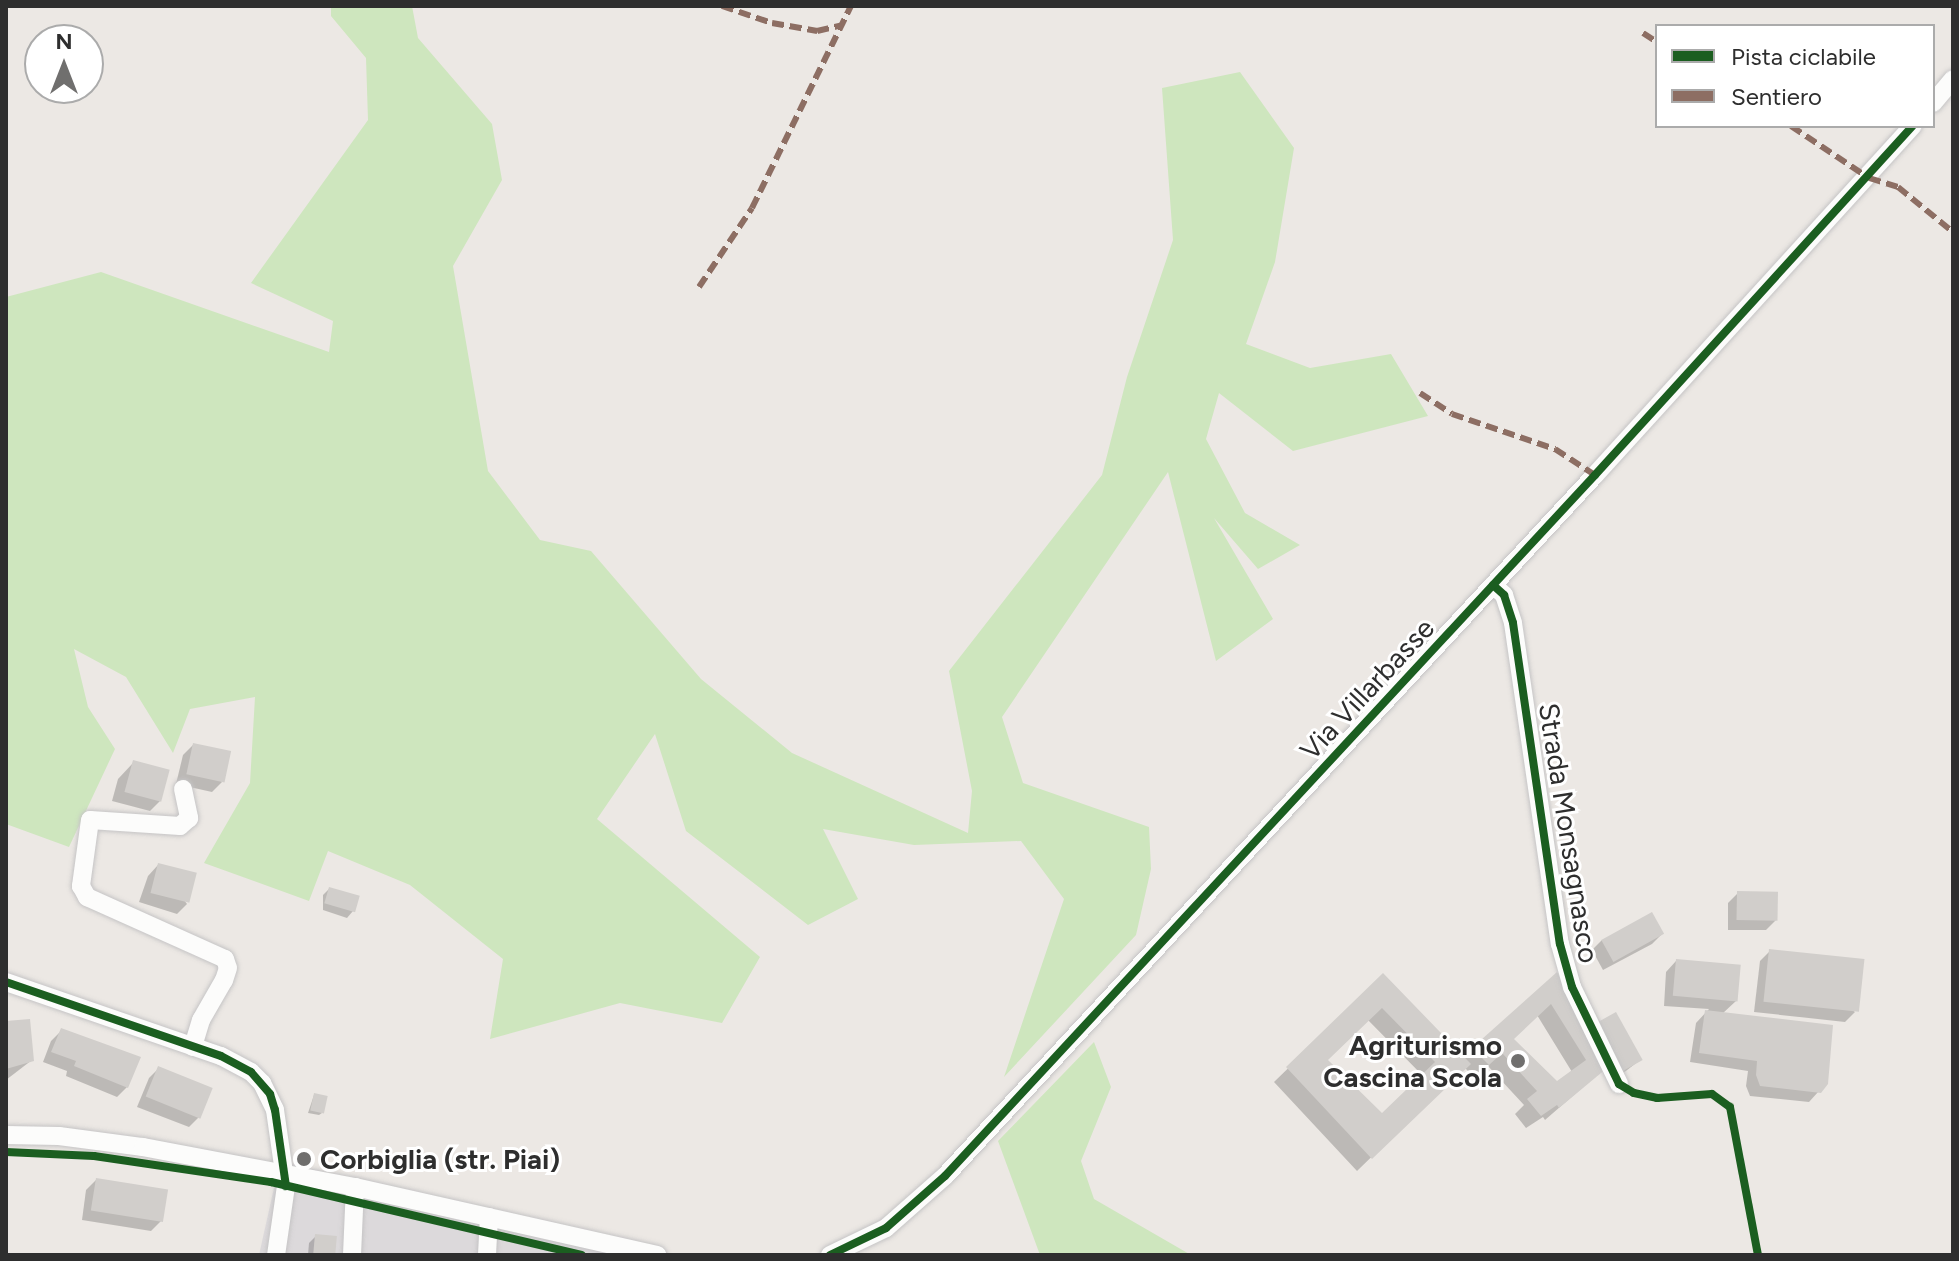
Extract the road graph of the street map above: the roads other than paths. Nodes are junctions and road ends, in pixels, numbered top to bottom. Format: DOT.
graph roads {
  1 [pos="1953,79"];
  2 [pos="1935,101"];
  3 [pos="1911,128"];
  4 [pos="1493,585"];
  5 [pos="183,789"];
  6 [pos="6,982"];
  7 [pos="193,1047"];
  8 [pos="1619,1084"];
  9 [pos="6,1135"];
  10 [pos="283,1173"];
  11 [pos="355,1187"];
  12 [pos="489,1217"];
  13 [pos="276,1255"];
  14 [pos="352,1255"];
  15 [pos="487,1255"];
  16 [pos="657,1255"];
  17 [pos="830,1255"];
  1 -- 2 [label="street"];
  3 -- 4 [label="street, Via Villarbasse"];
  4 -- 8 [label="street, Strada Monsagnasco"];
  4 -- 17 [label="street, Via Villarbasse"];
  5 -- 7 [label="street"];
  6 -- 7 [label="street"];
  7 -- 10 [label="street"];
  9 -- 10 [label="street"];
  10 -- 11 [label="street"];
  10 -- 13 [label="street"];
  11 -- 12 [label="street"];
  11 -- 14 [label="street"];
  12 -- 15 [label="street"];
  12 -- 16 [label="street"];
}
